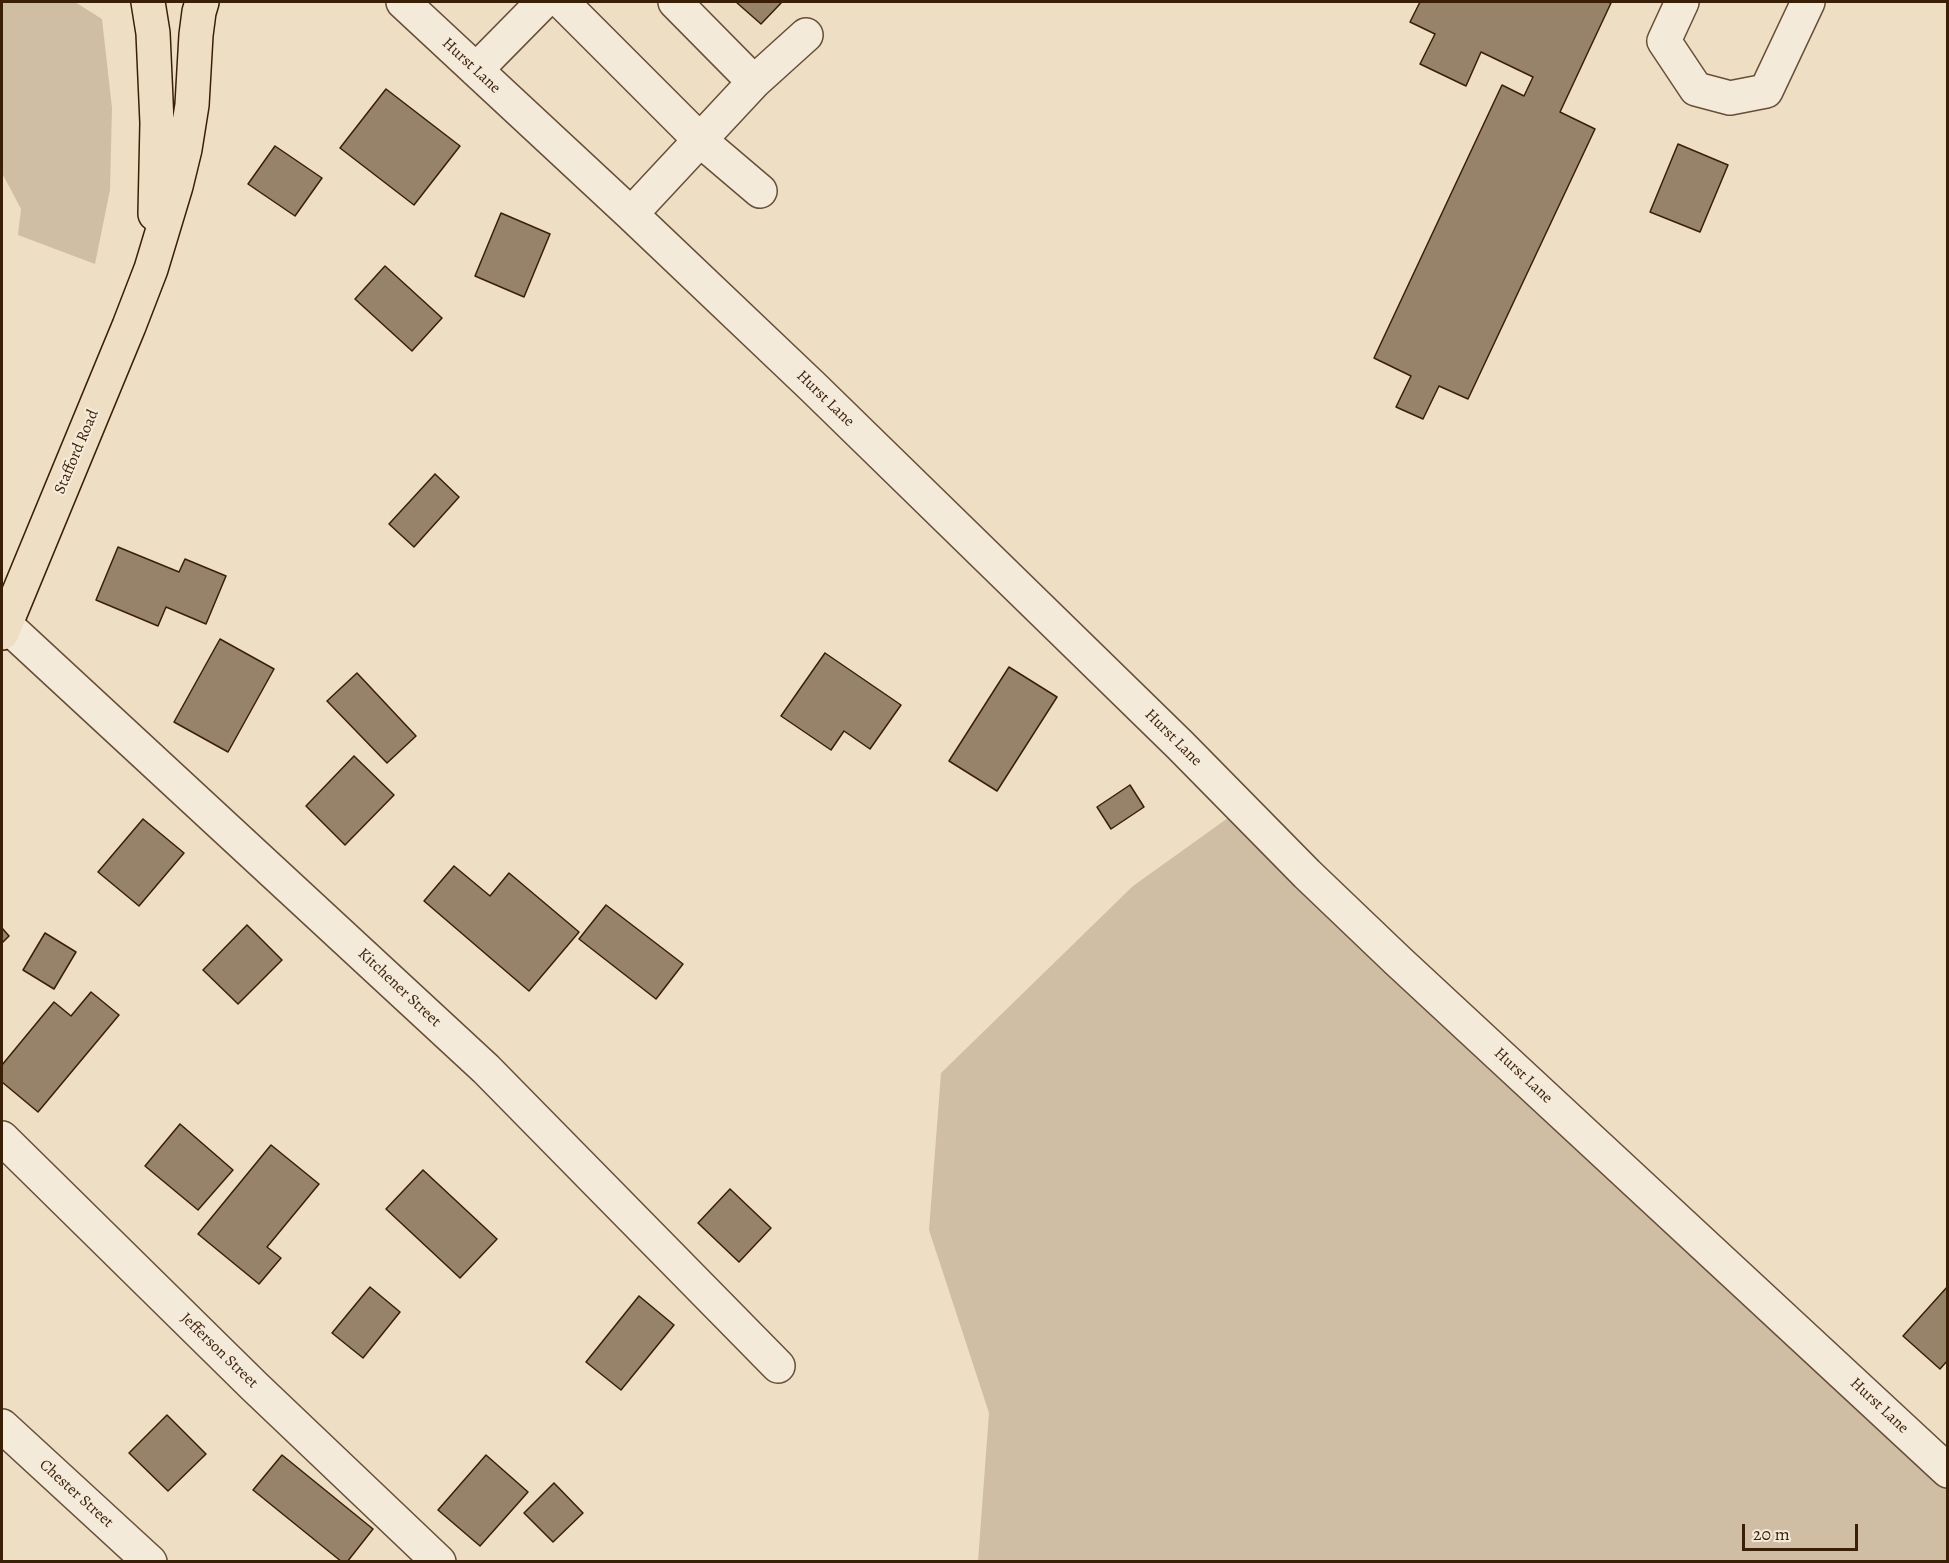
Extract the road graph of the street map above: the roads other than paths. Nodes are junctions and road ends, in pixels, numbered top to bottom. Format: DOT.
graph roads {
  1 [pos="148,2"];
  2 [pos="202,2"];
  3 [pos="403,2"];
  4 [pos="543,2"];
  5 [pos="562,2"];
  6 [pos="675,2"];
  7 [pos="1682,2"];
  8 [pos="1808,2"];
  9 [pos="806,35"];
  10 [pos="476,70"];
  11 [pos="754,82"];
  12 [pos="700,140"];
  13 [pos="760,191"];
  14 [pos="631,214"];
  15 [pos="151,269"];
  16 [pos="3,628"];
  17 [pos="2,1138"];
  18 [pos="778,1366"];
  19 [pos="2,1426"];
  20 [pos="1947,1471"];
  21 [pos="150,1562"];
  22 [pos="439,1562"];
  1 -- 15 [label="main road, Stafford Road"];
  2 -- 15 [label="main road, Stafford Road"];
  3 -- 10 [label="street, Hurst Lane"];
  4 -- 10 [label="street"];
  5 -- 12 [label="street"];
  6 -- 11 [label="street"];
  7 -- 8 [label="street"];
  9 -- 11 [label="street"];
  10 -- 14 [label="street, Hurst Lane"];
  11 -- 12 [label="street"];
  12 -- 13 [label="street"];
  12 -- 14 [label="street"];
  14 -- 20 [label="street, Hurst Lane"];
  15 -- 16 [label="main road, Stafford Road"];
  16 -- 18 [label="street, Kitchener Street"];
  17 -- 22 [label="street, Jefferson Street"];
  19 -- 21 [label="street, Chester Street"];
}
